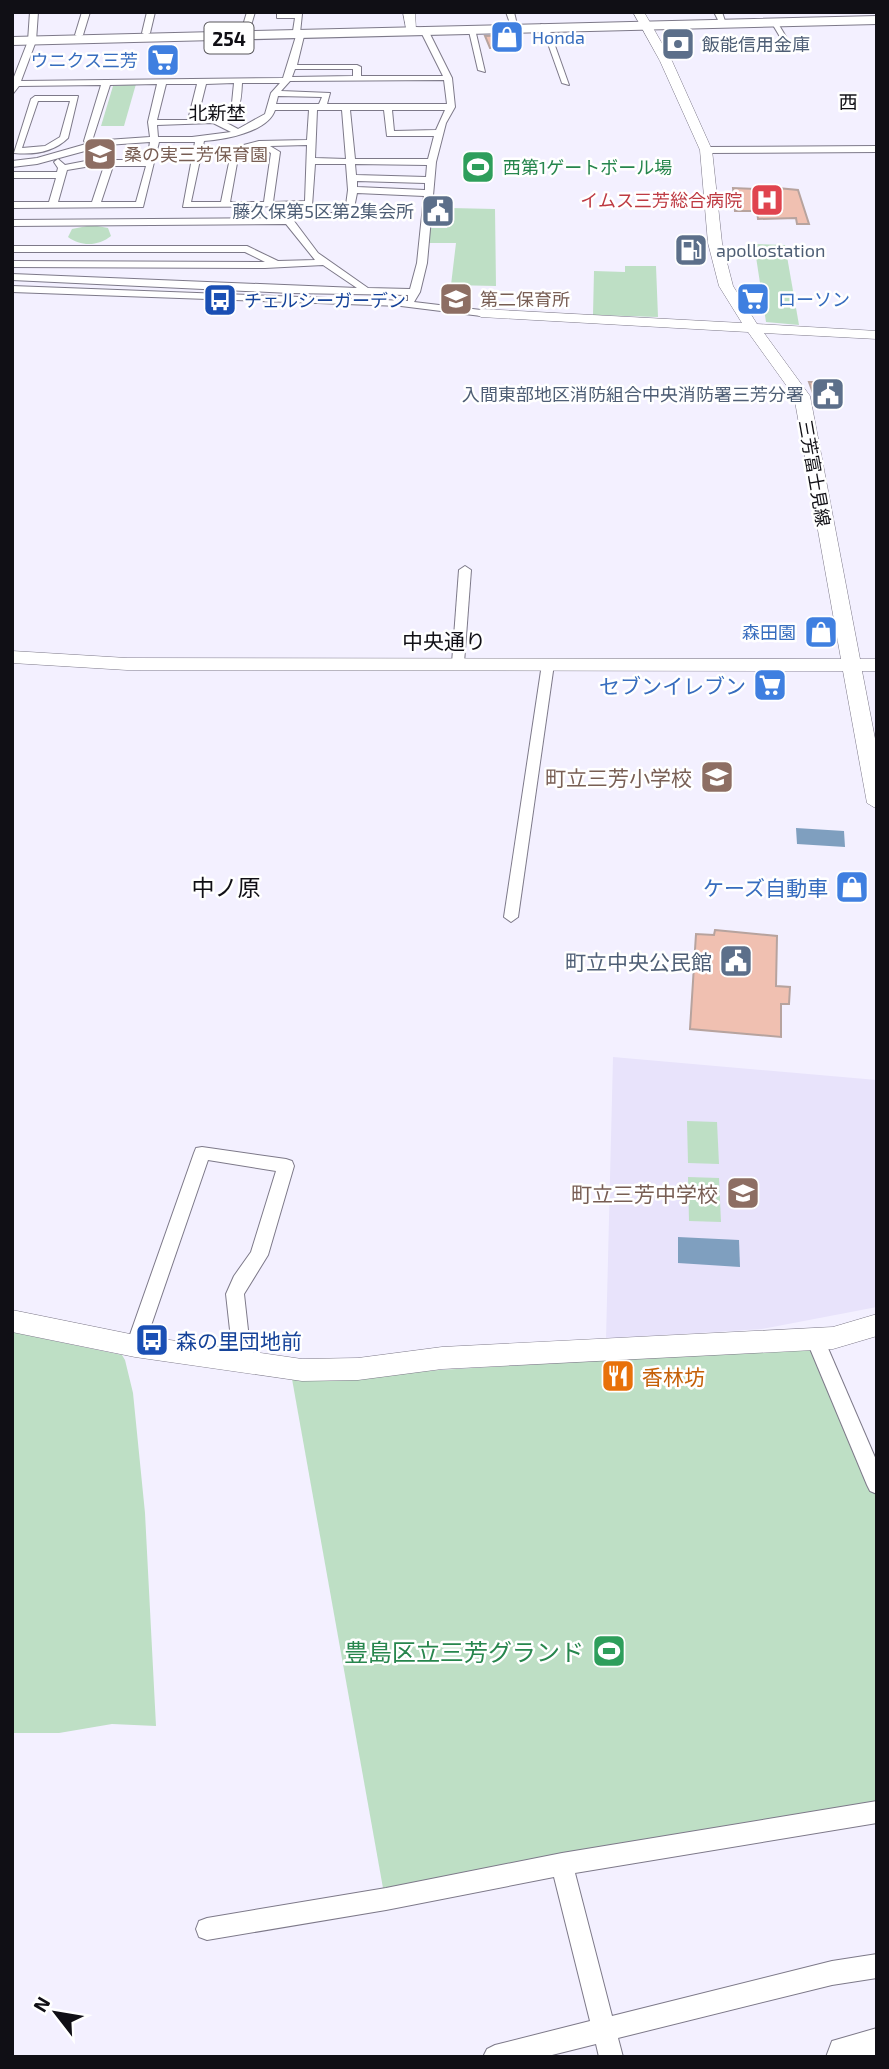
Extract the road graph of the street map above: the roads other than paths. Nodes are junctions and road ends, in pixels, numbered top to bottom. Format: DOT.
graph roads {
  1 [pos="34,12"];
  2 [pos="86,12"];
  3 [pos="151,12"];
  4 [pos="251,12"];
  5 [pos="281,12"];
  6 [pos="409,12"];
  7 [pos="720,17"];
  8 [pos="642,18"];
  9 [pos="512,19"];
  10 [pos="877,20"];
  11 [pos="773,22"];
  12 [pos="544,26"];
  13 [pos="497,27"];
  14 [pos="471,29"];
  15 [pos="419,30"];
  16 [pos="245,32"];
  17 [pos="146,33"];
  18 [pos="299,33"];
  19 [pos="79,35"];
  20 [pos="33,38"];
  21 [pos="12,39"];
  22 [pos="792,50"];
  23 [pos="292,67"];
  24 [pos="482,70"];
  25 [pos="448,78"];
  26 [pos="287,79"];
  27 [pos="358,79"];
  28 [pos="238,81"];
  29 [pos="162,82"];
  30 [pos="202,82"];
  31 [pos="106,83"];
  32 [pos="566,83"];
  33 [pos="61,84"];
  34 [pos="14,89"];
  35 [pos="275,93"];
  36 [pos="56,99"];
  37 [pos="272,107"];
  38 [pos="318,107"];
  39 [pos="451,107"];
  40 [pos="346,108"];
  41 [pos="388,108"];
  42 [pos="214,120"];
  43 [pos="152,122"];
  44 [pos="192,122"];
  45 [pos="238,132"];
  46 [pos="439,133"];
  47 [pos="153,138"];
  48 [pos="200,138"];
  49 [pos="312,142"];
  50 [pos="92,145"];
  51 [pos="261,145"];
  52 [pos="877,149"];
  53 [pos="43,150"];
  54 [pos="706,150"];
  55 [pos="435,152"];
  56 [pos="53,158"];
  57 [pos="311,161"];
  58 [pos="12,163"];
  59 [pos="108,163"];
  60 [pos="151,163"];
  61 [pos="351,165"];
  62 [pos="430,171"];
  63 [pos="62,172"];
  64 [pos="12,175"];
  65 [pos="353,190"];
  66 [pos="428,193"];
  67 [pos="268,204"];
  68 [pos="12,205"];
  69 [pos="52,205"];
  70 [pos="96,205"];
  71 [pos="225,205"];
  72 [pos="289,221"];
  73 [pos="81,222"];
  74 [pos="106,222"];
  75 [pos="162,222"];
  76 [pos="205,222"];
  77 [pos="12,223"];
  78 [pos="25,223"];
  79 [pos="249,235"];
  80 [pos="201,247"];
  81 [pos="75,248"];
  82 [pos="93,248"];
  83 [pos="157,248"];
  84 [pos="15,249"];
  85 [pos="324,262"];
  86 [pos="85,263"];
  87 [pos="12,264"];
  88 [pos="12,277"];
  89 [pos="81,279"];
  90 [pos="281,281"];
  91 [pos="12,289"];
  92 [pos="365,289"];
  93 [pos="78,290"];
  94 [pos="415,292"];
  95 [pos="410,304"];
  96 [pos="481,313"];
  97 [pos="751,327"];
  98 [pos="877,335"];
  99 [pos="465,570"];
  100 [pos="12,657"];
  101 [pos="458,663"];
  102 [pos="548,664"];
  103 [pos="877,665"];
  104 [pos="850,667"];
  105 [pos="877,803"];
  106 [pos="512,917"];
  107 [pos="12,1321"];
  108 [pos="877,1325"];
  109 [pos="815,1339"];
  110 [pos="135,1346"];
  111 [pos="234,1361"];
  112 [pos="877,1485"];
  113 [pos="877,1812"];
  114 [pos="562,1864"];
  115 [pos="207,1929"];
  116 [pos="877,1966"];
  117 [pos="607,2043"];
  118 [pos="877,2050"];
  119 [pos="495,2057"];
  120 [pos="848,2057"];
  1 -- 20 [label="street"];
  2 -- 19 [label="street"];
  3 -- 17 [label="street"];
  4 -- 16 [label="street"];
  5 -- 18 [label="street"];
  6 -- 15 [label="street"];
  7 -- 8 [label="highway, 254"];
  7 -- 11 [label="highway, 254"];
  8 -- 12 [label="highway, 254"];
  8 -- 54 [label="street, 三芳富士見線"];
  9 -- 12 [label="highway, 254"];
  9 -- 13 [label="highway, 254"];
  10 -- 11 [label="highway, 254"];
  11 -- 22 [label="street"];
  12 -- 32 [label="street"];
  13 -- 14 [label="highway, 254"];
  13 -- 15 [label="highway, 254"];
  14 -- 15 [label="highway, 254"];
  14 -- 24 [label="street"];
  15 -- 18 [label="highway, 254"];
  15 -- 25 [label="street"];
  16 -- 17 [label="highway, 254"];
  16 -- 18 [label="highway, 254"];
  17 -- 19 [label="highway, 254"];
  18 -- 20 [label="highway, 254"];
  18 -- 23 [label="street"];
  19 -- 20 [label="highway, 254"];
  20 -- 21 [label="highway, 254"];
  20 -- 34 [label="street"];
  23 -- 26 [label="street"];
  23 -- 27 [label="street"];
  25 -- 27 [label="street"];
  25 -- 39 [label="street"];
  26 -- 27 [label="street"];
  26 -- 28 [label="street"];
  26 -- 35 [label="street"];
  28 -- 30 [label="street"];
  28 -- 42 [label="street"];
  29 -- 30 [label="street"];
  29 -- 31 [label="street"];
  29 -- 43 [label="street"];
  30 -- 44 [label="street"];
  31 -- 33 [label="street"];
  31 -- 50 [label="street"];
  33 -- 34 [label="street"];
  33 -- 36 [label="street"];
  35 -- 37 [label="street"];
  35 -- 38 [label="street"];
  36 -- 53 [label="street"];
  36 -- 53 [label="street"];
  37 -- 38 [label="street"];
  37 -- 45 [label="street"];
  38 -- 40 [label="street"];
  38 -- 49 [label="street"];
  39 -- 41 [label="street"];
  39 -- 46 [label="street"];
  40 -- 41 [label="street"];
  40 -- 61 [label="street"];
  41 -- 46 [label="street"];
  42 -- 44 [label="street"];
  42 -- 45 [label="street"];
  43 -- 44 [label="street"];
  43 -- 47 [label="street"];
  45 -- 48 [label="street"];
  45 -- 51 [label="street"];
  46 -- 55 [label="street"];
  47 -- 48 [label="street"];
  47 -- 50 [label="street"];
  47 -- 60 [label="street"];
  48 -- 71 [label="street"];
  49 -- 51 [label="street"];
  49 -- 57 [label="street"];
  50 -- 56 [label="street"];
  51 -- 67 [label="street"];
  51 -- 71 [label="street"];
  52 -- 54 [label="street"];
  53 -- 56 [label="street"];
  54 -- 97 [label="street, 三芳富士見線"];
  55 -- 61 [label="street"];
  55 -- 62 [label="street"];
  56 -- 58 [label="street"];
  56 -- 63 [label="street"];
  57 -- 61 [label="street"];
  57 -- 67 [label="street"];
  59 -- 60 [label="street"];
  59 -- 63 [label="street"];
  59 -- 70 [label="street"];
  60 -- 70 [label="street"];
  61 -- 62 [label="street"];
  61 -- 62 [label="street"];
  61 -- 65 [label="street"];
  62 -- 66 [label="street"];
  63 -- 64 [label="street"];
  63 -- 69 [label="street"];
  65 -- 66 [label="street"];
  65 -- 72 [label="street"];
  66 -- 94 [label="street"];
  67 -- 71 [label="street"];
  68 -- 69 [label="street"];
  69 -- 70 [label="street"];
  72 -- 79 [label="street"];
  72 -- 85 [label="street"];
  73 -- 74 [label="street"];
  73 -- 78 [label="street"];
  73 -- 81 [label="street"];
  74 -- 75 [label="street"];
  74 -- 82 [label="street"];
  75 -- 76 [label="street"];
  75 -- 83 [label="street"];
  76 -- 79 [label="street"];
  76 -- 80 [label="street"];
  77 -- 78 [label="street"];
  78 -- 84 [label="street"];
  79 -- 80 [label="street"];
  79 -- 90 [label="street"];
  80 -- 83 [label="street"];
  81 -- 82 [label="street"];
  81 -- 84 [label="street"];
  82 -- 83 [label="street"];
  82 -- 86 [label="street"];
  85 -- 90 [label="street"];
  85 -- 92 [label="street"];
  86 -- 87 [label="street"];
  86 -- 89 [label="street"];
  86 -- 90 [label="street"];
  88 -- 89 [label="street"];
  89 -- 90 [label="street"];
  89 -- 93 [label="street"];
  90 -- 92 [label="street"];
  90 -- 93 [label="street"];
  90 -- 95 [label="street"];
  91 -- 93 [label="street"];
  92 -- 94 [label="street"];
  94 -- 95 [label="street"];
  95 -- 96 [label="street"];
  96 -- 97 [label="street"];
  97 -- 98 [label="street"];
  97 -- 104 [label="street, 三芳富士見線"];
  99 -- 101 [label="street"];
  100 -- 101 [label="street, 中央通り"];
  101 -- 102 [label="street, 中央通り"];
  102 -- 104 [label="street, 中央通り"];
  102 -- 106 [label="street"];
  103 -- 104 [label="street, 中央通り"];
  104 -- 105 [label="street, 三芳富士見線"];
  107 -- 110 [label="street"];
  108 -- 109 [label="street"];
  109 -- 111 [label="street"];
  109 -- 112 [label="street"];
  110 -- 111 [label="street"];
  110 -- 111 [label="street"];
  113 -- 114 [label="street"];
  114 -- 115 [label="street"];
  114 -- 117 [label="street"];
  116 -- 117 [label="street"];
  117 -- 119 [label="street"];
  118 -- 120 [label="highway"];
}
